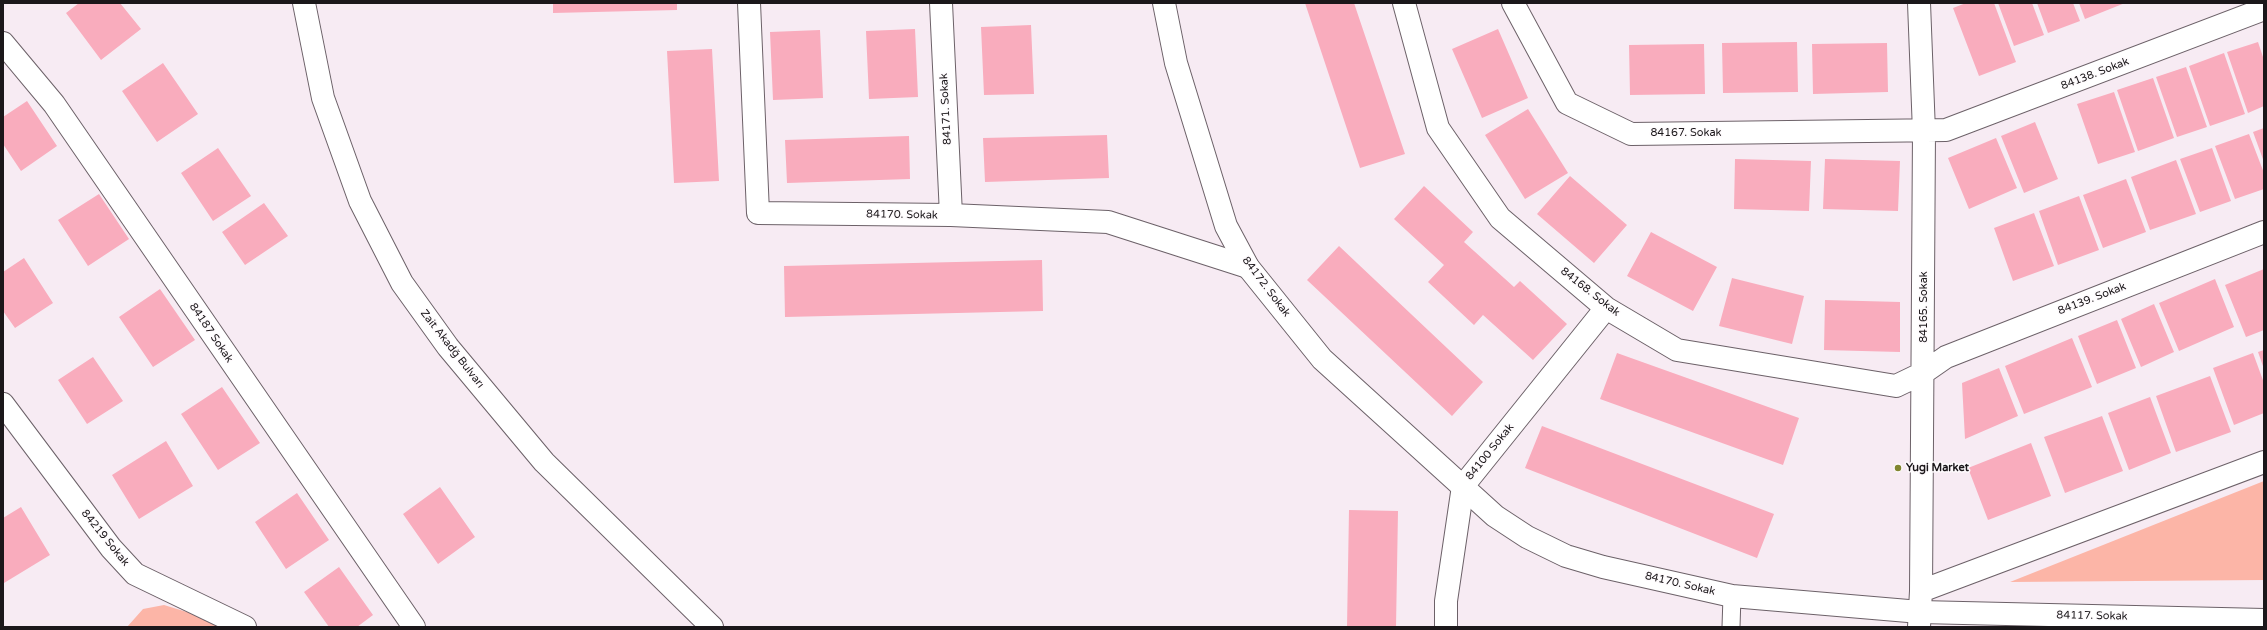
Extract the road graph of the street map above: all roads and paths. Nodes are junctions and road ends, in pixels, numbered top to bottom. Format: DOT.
graph roads {
  1 [pos="304,3"];
  2 [pos="749,3"];
  3 [pos="941,3"];
  4 [pos="1164,3"];
  5 [pos="1404,3"];
  6 [pos="1513,3"];
  7 [pos="1919,3"];
  8 [pos="2264,9"];
  9 [pos="3,43"];
  10 [pos="1924,132"];
  11 [pos="951,216"];
  12 [pos="2264,232"];
  13 [pos="1248,267"];
  14 [pos="1606,308"];
  15 [pos="1923,373"];
  16 [pos="3,404"];
  17 [pos="2264,462"];
  18 [pos="1463,486"];
  19 [pos="1732,596"];
  20 [pos="1920,610"];
  21 [pos="2264,620"];
  22 [pos="245,627"];
  23 [pos="414,627"];
  24 [pos="712,627"];
  25 [pos="1446,627"];
  26 [pos="1732,627"];
  1 -- 24 [label="street, Zait Akadğ Bulvarı"];
  2 -- 11 [label="street, 84170. Sokak"];
  3 -- 11 [label="street, 84171. Sokak"];
  4 -- 13 [label="street, 84172. Sokak"];
  5 -- 14 [label="street, 84168. Sokak"];
  6 -- 10 [label="street, 84167. Sokak"];
  7 -- 10 [label="street, 84165. Sokak"];
  8 -- 10 [label="street, 84138. Sokak"];
  9 -- 23 [label="street, 84187 Sokak"];
  10 -- 15 [label="street, 84165. Sokak"];
  11 -- 13 [label="street, 84170. Sokak"];
  12 -- 15 [label="street, 84139. Sokak"];
  13 -- 18 [label="street, 84172. Sokak"];
  14 -- 15 [label="street, 84168. Sokak"];
  14 -- 18 [label="street, 84100 Sokak"];
  15 -- 20 [label="street, 84165. Sokak"];
  16 -- 22 [label="street, 84219 Sokak"];
  17 -- 20 [label="street"];
  18 -- 19 [label="street, 84170. Sokak"];
  18 -- 25 [label="street, 84100 Sokak"];
  19 -- 20 [label="street, 84170. Sokak"];
  19 -- 26 [label="lane"];
  20 -- 21 [label="street, 84117. Sokak"];
}
